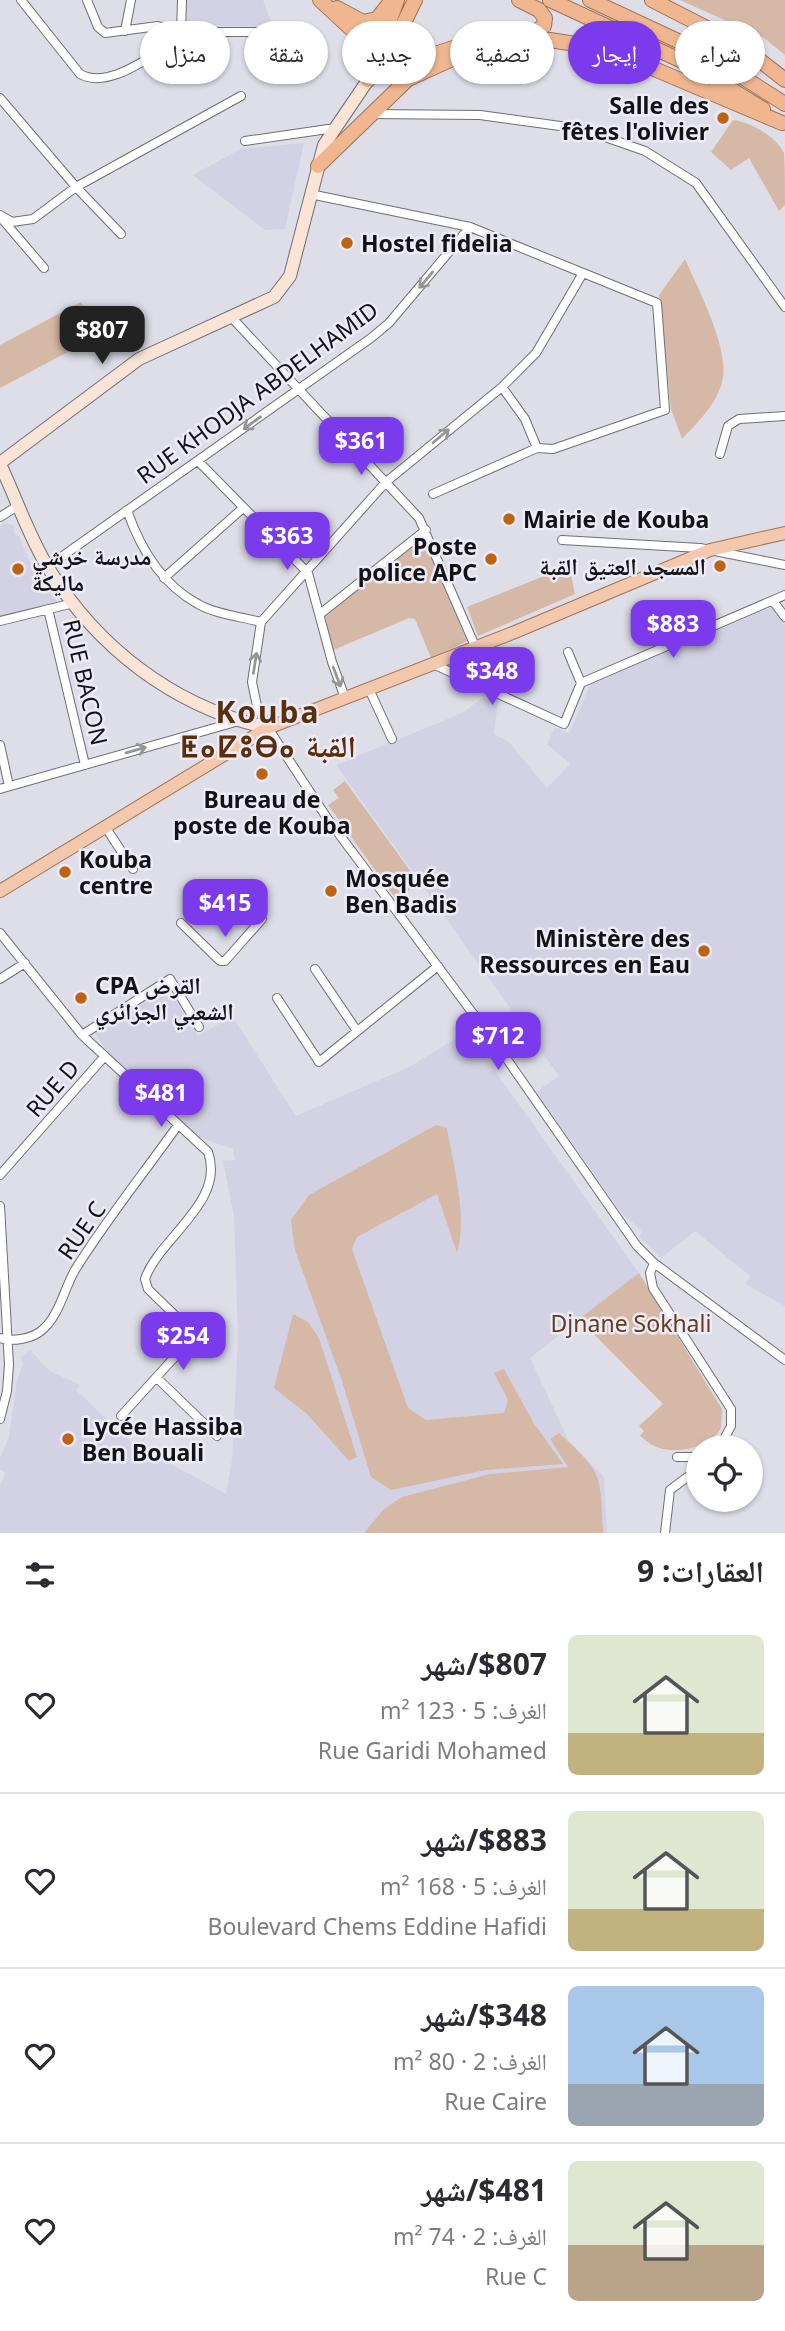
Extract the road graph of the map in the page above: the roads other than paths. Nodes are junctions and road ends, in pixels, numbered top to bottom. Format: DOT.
graph roads {
  1 [pos="21,0"];
  2 [pos="87,0"];
  3 [pos="131,0"];
  4 [pos="182,0"];
  5 [pos="320,0"];
  6 [pos="331,0"];
  7 [pos="395,0"];
  8 [pos="415,0"];
  9 [pos="519,0"];
  10 [pos="550,0"];
  11 [pos="590,0"];
  12 [pos="652,0"];
  13 [pos="181,21"];
  14 [pos="343,21"];
  15 [pos="388,21"];
  16 [pos="405,21"];
  17 [pos="140,29"];
  18 [pos="125,31"];
  19 [pos="436,53"];
  20 [pos="140,61"];
  21 [pos="785,80"];
  22 [pos="365,84"];
  23 [pos="241,96"];
  24 [pos="0,98"];
  25 [pos="785,104"];
  26 [pos="369,114"];
  27 [pos="784,125"];
  28 [pos="335,128"];
  29 [pos="245,141"];
  30 [pos="316,172"];
  31 [pos="76,187"];
  32 [pos="310,194"];
  33 [pos="0,216"];
  34 [pos="470,228"];
  35 [pos="121,234"];
  36 [pos="44,268"];
  37 [pos="583,273"];
  38 [pos="785,307"];
  39 [pos="233,318"];
  40 [pos="502,387"];
  41 [pos="297,390"];
  42 [pos="785,416"];
  43 [pos="537,448"];
  44 [pos="720,454"];
  45 [pos="199,462"];
  46 [pos="0,463"];
  47 [pos="386,482"];
  48 [pos="433,494"];
  49 [pos="19,505"];
  50 [pos="243,508"];
  51 [pos="127,510"];
  52 [pos="0,517"];
  53 [pos="426,530"];
  54 [pos="785,533"];
  55 [pos="562,540"];
  56 [pos="710,550"];
  57 [pos="785,565"];
  58 [pos="47,566"];
  59 [pos="308,573"];
  60 [pos="164,578"];
  61 [pos="785,595"];
  62 [pos="773,601"];
  63 [pos="74,603"];
  64 [pos="48,609"];
  65 [pos="320,614"];
  66 [pos="785,617"];
  67 [pos="0,621"];
  68 [pos="261,622"];
  69 [pos="475,646"];
  70 [pos="568,652"];
  71 [pos="432,664"];
  72 [pos="581,683"];
  73 [pos="369,689"];
  74 [pos="345,698"];
  75 [pos="239,721"];
  76 [pos="268,728"];
  77 [pos="392,739"];
  78 [pos="0,745"];
  79 [pos="85,765"];
  80 [pos="5,788"];
  81 [pos="106,828"];
  82 [pos="133,869"];
  83 [pos="0,891"];
  84 [pos="237,894"];
  85 [pos="181,923"];
  86 [pos="0,933"];
  87 [pos="24,963"];
  88 [pos="438,966"];
  89 [pos="315,969"];
  90 [pos="0,979"];
  91 [pos="277,998"];
  92 [pos="199,1027"];
  93 [pos="356,1031"];
  94 [pos="82,1035"];
  95 [pos="104,1057"];
  96 [pos="178,1125"];
  97 [pos="0,1175"];
  98 [pos="0,1206"];
  99 [pos="654,1263"];
  100 [pos="4,1340"];
  101 [pos="785,1360"];
  102 [pos="157,1378"];
  103 [pos="121,1416"];
  104 [pos="0,1419"];
  105 [pos="726,1435"];
  106 [pos="217,1436"];
  107 [pos="677,1457"];
  108 [pos="686,1457"];
  109 [pos="686,1478"];
  110 [pos="664,1533"];
  1 -- 20 [label="street"];
  2 -- 18 [label="street"];
  3 -- 18 [label="street"];
  4 -- 13 [label="street"];
  5 -- 14 [label="highway"];
  6 -- 7 [label="highway"];
  7 -- 15 [label="highway"];
  8 -- 16 [label="highway"];
  9 -- 19 [label="highway"];
  10 -- 27 [label="highway"];
  11 -- 25 [label="highway"];
  12 -- 21 [label="highway"];
  17 -- 18 [label="street"];
  22 -- 28 [label="main road"];
  23 -- 31 [label="street"];
  24 -- 31 [label="street"];
  26 -- 27 [label="highway"];
  26 -- 30 [label="highway"];
  26 -- 38 [label="street"];
  28 -- 29 [label="street"];
  28 -- 30 [label="main road"];
  30 -- 32 [label="main road"];
  31 -- 33 [label="street"];
  31 -- 35 [label="street"];
  32 -- 34 [label="street"];
  32 -- 39 [label="main road"];
  33 -- 36 [label="street"];
  34 -- 37 [label="street"];
  34 -- 41 [label="street, RUE KHODJA ABDELHAMID, one-way"];
  37 -- 40 [label="street"];
  37 -- 43 [label="street"];
  39 -- 41 [label="street"];
  39 -- 46 [label="main road"];
  40 -- 43 [label="street"];
  47 -- 40 [label="street, one-way"];
  41 -- 45 [label="street, RUE KHODJA ABDELHAMID, one-way"];
  41 -- 47 [label="street"];
  42 -- 44 [label="street"];
  43 -- 48 [label="street"];
  45 -- 50 [label="street"];
  45 -- 51 [label="street, RUE KHODJA ABDELHAMID"];
  46 -- 49 [label="main road"];
  47 -- 53 [label="street"];
  47 -- 59 [label="street"];
  49 -- 52 [label="street"];
  49 -- 58 [label="main road"];
  50 -- 59 [label="street"];
  50 -- 60 [label="street"];
  51 -- 58 [label="street, RUE KHODJA ABDELHAMID"];
  51 -- 60 [label="street"];
  53 -- 65 [label="street"];
  53 -- 69 [label="street"];
  54 -- 56 [label="main road"];
  55 -- 56 [label="street"];
  56 -- 57 [label="street"];
  56 -- 69 [label="main road"];
  58 -- 63 [label="main road"];
  59 -- 65 [label="street"];
  59 -- 68 [label="street"];
  60 -- 68 [label="street"];
  61 -- 62 [label="street"];
  62 -- 66 [label="street"];
  62 -- 72 [label="street"];
  63 -- 64 [label="street"];
  63 -- 75 [label="main road"];
  64 -- 67 [label="street"];
  64 -- 79 [label="street, RUE BACON"];
  65 -- 74 [label="street, one-way"];
  76 -- 68 [label="street, one-way"];
  69 -- 71 [label="main road"];
  70 -- 72 [label="street"];
  71 -- 72 [label="street"];
  71 -- 73 [label="main road"];
  73 -- 74 [label="main road"];
  73 -- 77 [label="street"];
  74 -- 76 [label="main road"];
  75 -- 76 [label="main road"];
  79 -- 75 [label="street, one-way"];
  76 -- 81 [label="main road"];
  76 -- 88 [label="street"];
  78 -- 80 [label="street"];
  79 -- 80 [label="street"];
  81 -- 82 [label="street"];
  81 -- 83 [label="main road"];
  84 -- 85 [label="street"];
  86 -- 87 [label="street"];
  87 -- 90 [label="street"];
  87 -- 94 [label="street"];
  88 -- 93 [label="street"];
  88 -- 99 [label="street"];
  89 -- 93 [label="street"];
  91 -- 93 [label="street"];
  92 -- 94 [label="street"];
  94 -- 95 [label="street"];
  95 -- 96 [label="street"];
  95 -- 97 [label="street, RUE D"];
  96 -- 100 [label="street, RUE C"];
  96 -- 102 [label="street"];
  98 -- 100 [label="street"];
  99 -- 101 [label="street"];
  99 -- 105 [label="street"];
  100 -- 104 [label="street"];
  102 -- 103 [label="street"];
  102 -- 106 [label="street"];
  107 -- 108 [label="street"];
  109 -- 110 [label="street"];
}
